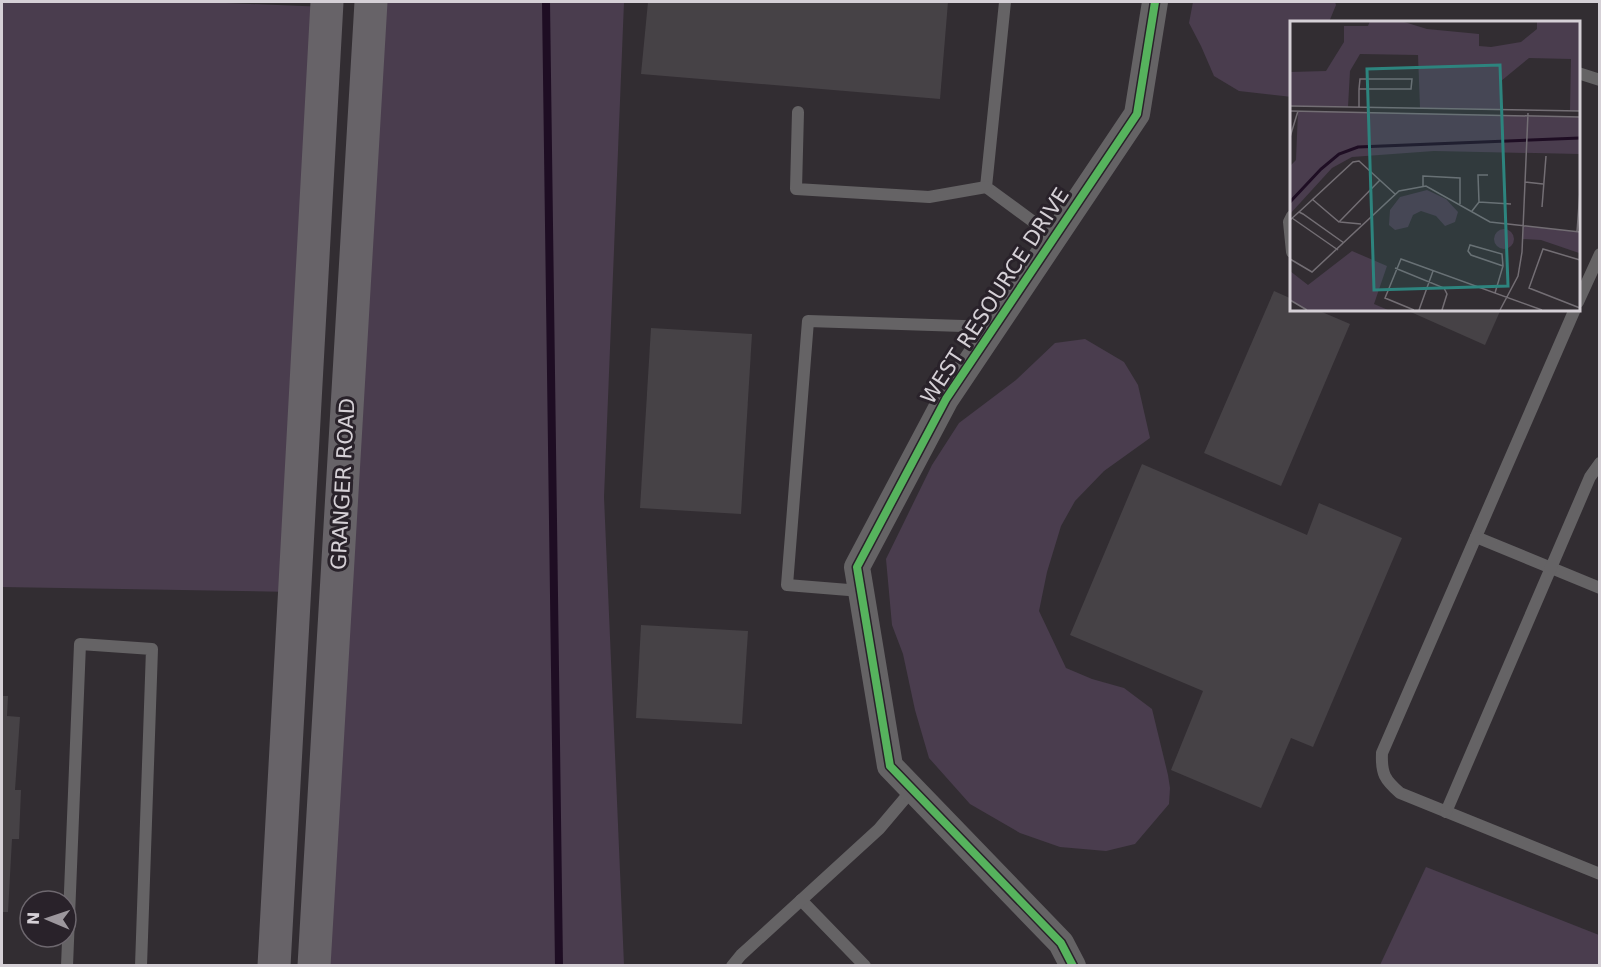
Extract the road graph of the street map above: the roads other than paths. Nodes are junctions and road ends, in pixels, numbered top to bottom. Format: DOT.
graph roads {
  1 [pos="327,2"];
  2 [pos="371,2"];
  3 [pos="1005,2"];
  4 [pos="1155,2"];
  5 [pos="1580,74"];
  6 [pos="1599,80"];
  7 [pos="798,112"];
  8 [pos="986,187"];
  9 [pos="1054,237"];
  10 [pos="1599,254"];
  11 [pos="1580,297"];
  12 [pos="1575,310"];
  13 [pos="994,327"];
  14 [pos="1599,463"];
  15 [pos="1476,537"];
  16 [pos="1550,568"];
  17 [pos="1599,588"];
  18 [pos="861,591"];
  19 [pos="912,790"];
  20 [pos="1446,812"];
  21 [pos="1599,874"];
  22 [pos="801,900"];
  23 [pos="67,966"];
  24 [pos="141,966"];
  25 [pos="274,966"];
  26 [pos="314,966"];
  27 [pos="732,966"];
  28 [pos="865,966"];
  29 [pos="1073,966"];
  1 -- 25 [label="main road, GRANGER ROAD"];
  2 -- 26 [label="main road, GRANGER ROAD"];
  3 -- 8 [label="lane"];
  4 -- 9 [label="street, WEST RESOURCE DRIVE"];
  5 -- 6 [label="lane"];
  7 -- 8 [label="lane"];
  8 -- 9 [label="lane"];
  9 -- 13 [label="street, WEST RESOURCE DRIVE"];
  10 -- 11 [label="lane"];
  12 -- 15 [label="lane"];
  13 -- 18 [label="street, WEST RESOURCE DRIVE"];
  13 -- 18 [label="lane"];
  14 -- 16 [label="lane"];
  15 -- 16 [label="lane"];
  15 -- 20 [label="lane"];
  16 -- 17 [label="lane"];
  16 -- 20 [label="lane"];
  18 -- 19 [label="street, WEST RESOURCE DRIVE"];
  19 -- 22 [label="lane"];
  19 -- 29 [label="street, WEST RESOURCE DRIVE"];
  20 -- 21 [label="lane"];
  22 -- 27 [label="lane"];
  22 -- 28 [label="lane"];
  23 -- 24 [label="lane"];
}
